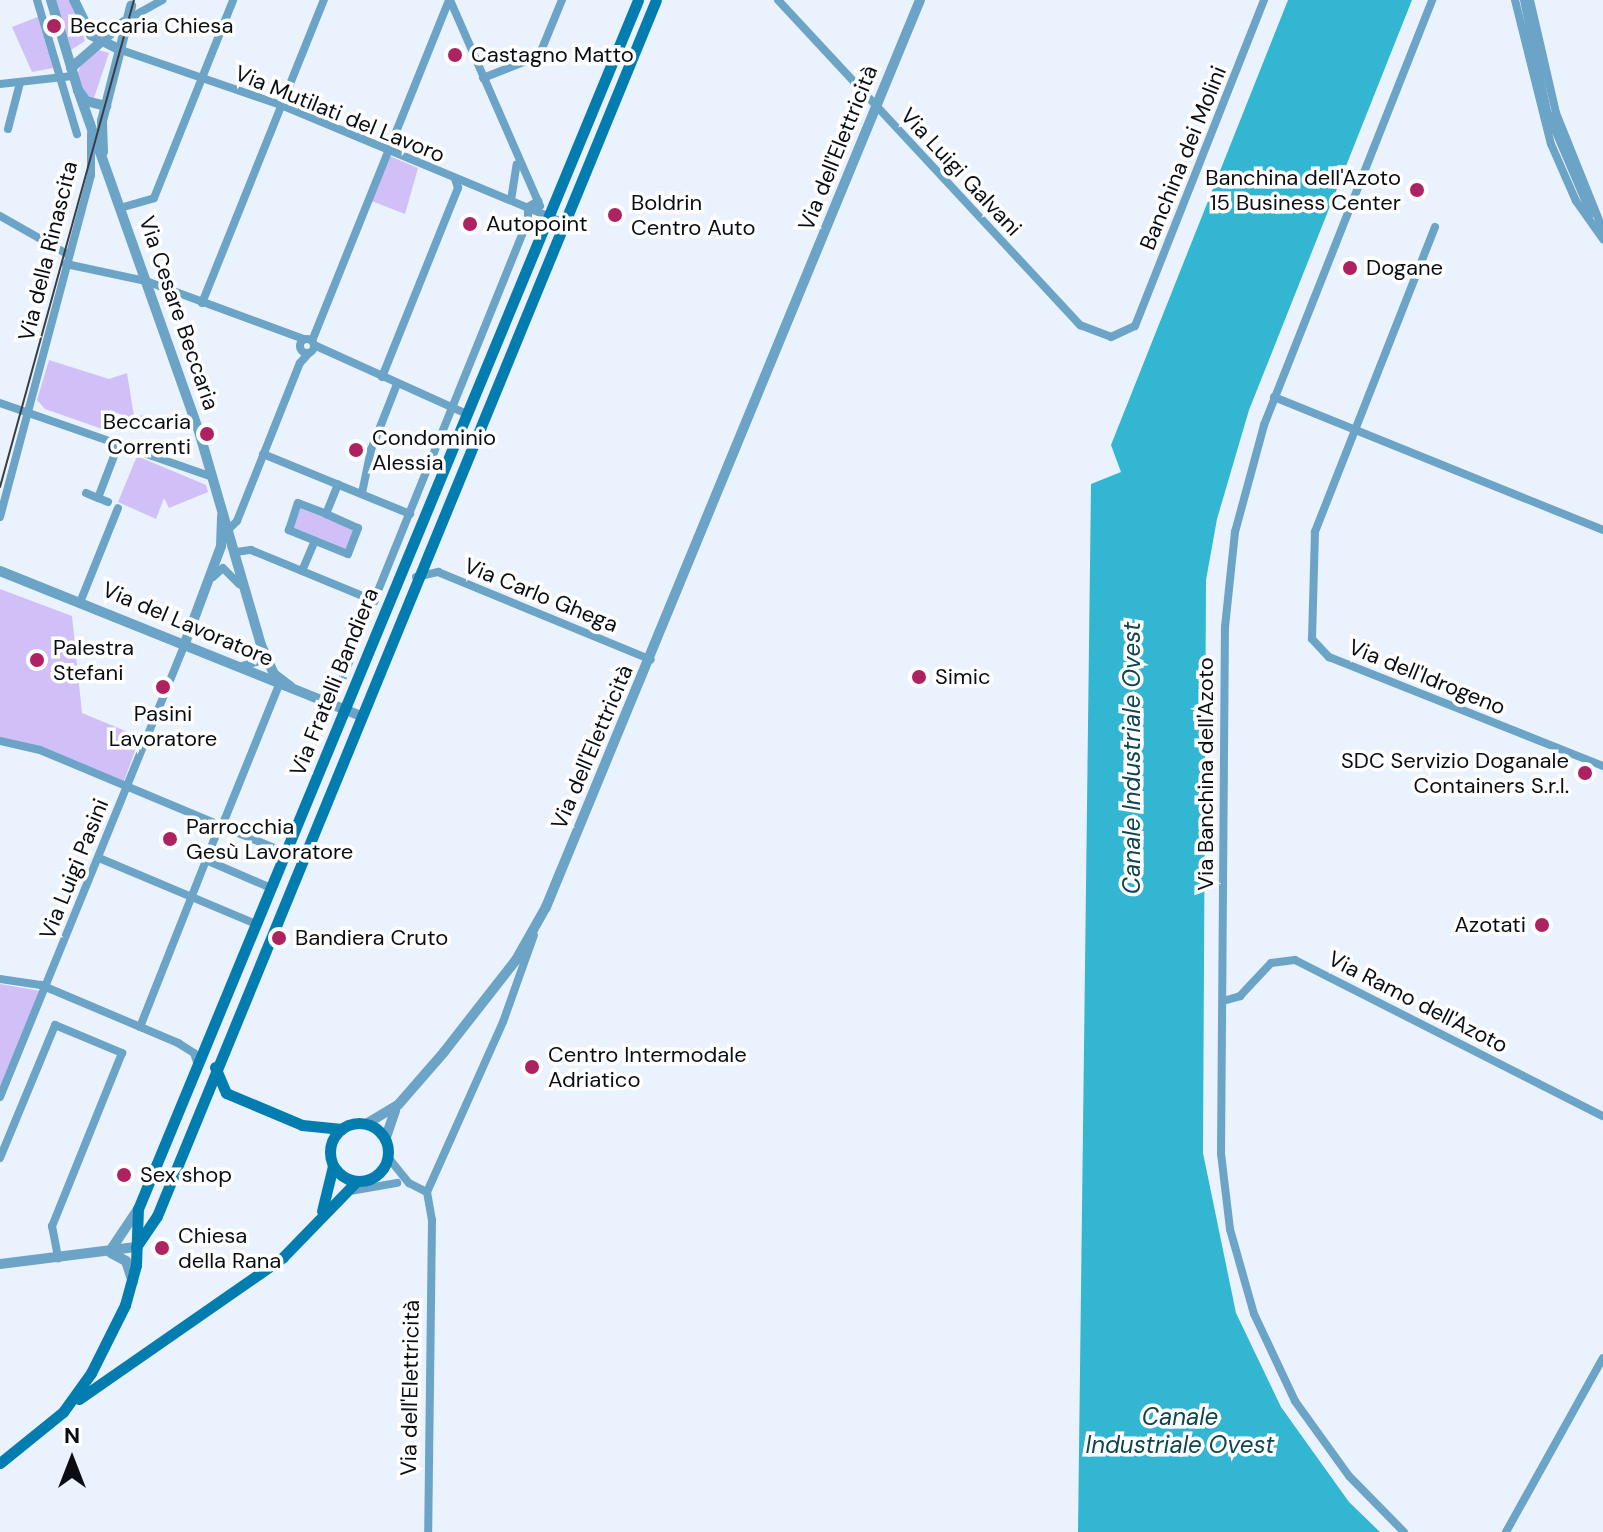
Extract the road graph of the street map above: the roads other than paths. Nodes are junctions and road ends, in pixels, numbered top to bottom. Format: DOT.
graph roads {
  1 [pos="37,0"];
  2 [pos="51,0"];
  3 [pos="74,0"];
  4 [pos="162,0"];
  5 [pos="233,0"];
  6 [pos="324,0"];
  7 [pos="449,0"];
  8 [pos="562,0"];
  9 [pos="638,0"];
  10 [pos="656,0"];
  11 [pos="778,0"];
  12 [pos="920,0"];
  13 [pos="1264,0"];
  14 [pos="1432,0"];
  15 [pos="1515,0"];
  16 [pos="1527,0"];
  17 [pos="131,3"];
  18 [pos="127,22"];
  19 [pos="100,42"];
  20 [pos="121,50"];
  21 [pos="72,72"];
  22 [pos="59,78"];
  23 [pos="483,78"];
  24 [pos="203,79"];
  25 [pos="20,83"];
  26 [pos="0,84"];
  27 [pos="78,90"];
  28 [pos="281,105"];
  29 [pos="106,106"];
  30 [pos="876,107"];
  31 [pos="8,129"];
  32 [pos="91,133"];
  33 [pos="77,134"];
  34 [pos="385,150"];
  35 [pos="104,161"];
  36 [pos="521,176"];
  37 [pos="456,184"];
  38 [pos="511,200"];
  39 [pos="538,201"];
  40 [pos="528,207"];
  41 [pos="120,208"];
  42 [pos="547,215"];
  43 [pos="0,216"];
  44 [pos="564,223"];
  45 [pos="1435,227"];
  46 [pos="1603,235"];
  47 [pos="68,259"];
  48 [pos="146,281"];
  49 [pos="202,303"];
  50 [pos="1133,329"];
  51 [pos="307,346"];
  52 [pos="382,377"];
  53 [pos="397,384"];
  54 [pos="1274,397"];
  55 [pos="0,403"];
  56 [pos="454,407"];
  57 [pos="27,411"];
  58 [pos="467,414"];
  59 [pos="1354,430"];
  60 [pos="119,443"];
  61 [pos="263,454"];
  62 [pos="213,477"];
  63 [pos="338,484"];
  64 [pos="86,493"];
  65 [pos="362,493"];
  66 [pos="98,498"];
  67 [pos="108,502"];
  68 [pos="118,508"];
  69 [pos="223,510"];
  70 [pos="326,514"];
  71 [pos="410,514"];
  72 [pos="0,517"];
  73 [pos="1601,528"];
  74 [pos="229,529"];
  75 [pos="315,541"];
  76 [pos="236,552"];
  77 [pos="0,571"];
  78 [pos="302,571"];
  79 [pos="416,577"];
  80 [pos="208,586"];
  81 [pos="243,587"];
  82 [pos="81,600"];
  83 [pos="375,601"];
  84 [pos="192,626"];
  85 [pos="261,645"];
  86 [pos="183,648"];
  87 [pos="199,649"];
  88 [pos="651,660"];
  89 [pos="237,665"];
  90 [pos="285,686"];
  91 [pos="335,697"];
  92 [pos="344,709"];
  93 [pos="360,716"];
  94 [pos="0,741"];
  95 [pos="1603,766"];
  96 [pos="128,786"];
  97 [pos="221,826"];
  98 [pos="286,853"];
  99 [pos="99,858"];
  100 [pos="206,860"];
  101 [pos="271,888"];
  102 [pos="191,896"];
  103 [pos="256,924"];
  104 [pos="537,927"];
  105 [pos="0,979"];
  106 [pos="45,987"];
  107 [pos="1223,1001"];
  108 [pos="140,1027"];
  109 [pos="198,1065"];
  110 [pos="215,1067"];
  111 [pos="205,1093"];
  112 [pos="226,1093"];
  113 [pos="0,1097"];
  114 [pos="398,1105"];
  115 [pos="1603,1116"];
  116 [pos="366,1124"];
  117 [pos="302,1125"];
  118 [pos="342,1129"];
  119 [pos="385,1140"];
  120 [pos="330,1152"];
  121 [pos="387,1156"];
  122 [pos="0,1158"];
  123 [pos="333,1166"];
  124 [pos="373,1177"];
  125 [pos="357,1181"];
  126 [pos="397,1183"];
  127 [pos="409,1183"];
  128 [pos="427,1192"];
  129 [pos="342,1194"];
  130 [pos="138,1209"];
  131 [pos="320,1215"];
  132 [pos="157,1216"];
  133 [pos="136,1247"];
  134 [pos="109,1252"];
  135 [pos="58,1258"];
  136 [pos="0,1264"];
  137 [pos="133,1283"];
  138 [pos="1603,1358"];
  139 [pos="63,1412"];
  140 [pos="0,1463"];
  141 [pos="428,1532"];
  142 [pos="1404,1532"];
  143 [pos="1506,1532"];
  1 -- 22 [label="street"];
  2 -- 21 [label="street"];
  3 -- 19 [label="street"];
  4 -- 18 [label="street"];
  5 -- 24 [label="street"];
  6 -- 28 [label="street"];
  7 -- 23 [label="street"];
  7 -- 34 [label="street"];
  8 -- 23 [label="street"];
  9 -- 42 [label="main road, Via Fratelli Bandiera"];
  10 -- 44 [label="main road, Via Fratelli Bandiera"];
  11 -- 30 [label="street, Via Luigi Galvani"];
  12 -- 30 [label="street, Via dell'Elettricità"];
  13 -- 50 [label="street, Banchina dei Molini"];
  14 -- 54 [label="street, Via Banchina dell'Azoto"];
  15 -- 46 [label="street"];
  16 -- 46 [label="street"];
  16 -- 46 [label="street"];
  17 -- 18 [label="street, Via della Rinascita"];
  17 -- 19 [label="street"];
  18 -- 20 [label="street, Via della Rinascita"];
  19 -- 20 [label="street"];
  19 -- 21 [label="street"];
  20 -- 24 [label="street, Via Mutilati del Lavoro"];
  20 -- 29 [label="street, Via della Rinascita"];
  21 -- 22 [label="street"];
  21 -- 27 [label="street"];
  22 -- 25 [label="street"];
  22 -- 33 [label="street"];
  23 -- 36 [label="street"];
  24 -- 28 [label="street, Via Mutilati del Lavoro"];
  24 -- 41 [label="street"];
  25 -- 26 [label="street"];
  25 -- 31 [label="street"];
  27 -- 29 [label="street"];
  27 -- 32 [label="street, Via Cesare Beccaria"];
  28 -- 34 [label="street, Via Mutilati del Lavoro"];
  28 -- 49 [label="street"];
  29 -- 35 [label="street, Via della Rinascita"];
  30 -- 50 [label="street, Via Luigi Galvani"];
  30 -- 88 [label="street, Via dell'Elettricità"];
  32 -- 35 [label="street, Via Cesare Beccaria"];
  32 -- 47 [label="street, Via della Rinascita"];
  34 -- 37 [label="street, Via Mutilati del Lavoro"];
  34 -- 51 [label="street"];
  35 -- 41 [label="street, Via Cesare Beccaria"];
  36 -- 38 [label="street"];
  36 -- 39 [label="street"];
  37 -- 38 [label="street"];
  37 -- 52 [label="street"];
  38 -- 40 [label="street"];
  39 -- 40 [label="street"];
  39 -- 42 [label="street"];
  40 -- 42 [label="street"];
  40 -- 56 [label="street, Via Fratelli Bandiera"];
  41 -- 48 [label="street, Via Cesare Beccaria"];
  42 -- 44 [label="street"];
  42 -- 58 [label="main road, Via Fratelli Bandiera"];
  43 -- 47 [label="street"];
  44 -- 79 [label="main road, Via Fratelli Bandiera"];
  45 -- 59 [label="street"];
  47 -- 48 [label="street"];
  47 -- 57 [label="street, Via della Rinascita"];
  48 -- 49 [label="street"];
  48 -- 62 [label="street, Via Cesare Beccaria"];
  49 -- 51 [label="street"];
  51 -- 52 [label="street"];
  51 -- 61 [label="street"];
  52 -- 53 [label="street"];
  53 -- 56 [label="street"];
  53 -- 65 [label="street"];
  54 -- 59 [label="street"];
  54 -- 107 [label="street, Via Banchina dell'Azoto"];
  55 -- 57 [label="street"];
  56 -- 58 [label="street"];
  56 -- 71 [label="street, Via Fratelli Bandiera"];
  57 -- 60 [label="street"];
  57 -- 72 [label="street, Via della Rinascita"];
  58 -- 92 [label="main road, Via Fratelli Bandiera"];
  59 -- 73 [label="street"];
  59 -- 95 [label="street, Via dell'Idrogeno"];
  60 -- 62 [label="street"];
  60 -- 66 [label="street"];
  61 -- 63 [label="street"];
  61 -- 74 [label="street"];
  62 -- 69 [label="street, Via Cesare Beccaria"];
  63 -- 65 [label="street"];
  63 -- 70 [label="street"];
  64 -- 66 [label="street"];
  65 -- 71 [label="street"];
  66 -- 67 [label="street"];
  68 -- 82 [label="street"];
  69 -- 74 [label="street, Via Cesare Beccaria"];
  69 -- 80 [label="street, Via Cesare Beccaria"];
  70 -- 75 [label="street"];
  70 -- 75 [label="street"];
  71 -- 83 [label="street, Via Fratelli Bandiera"];
  74 -- 76 [label="street, Via Cesare Beccaria"];
  75 -- 78 [label="street"];
  76 -- 78 [label="street"];
  76 -- 81 [label="street, Via Cesare Beccaria"];
  77 -- 82 [label="street, Via del Lavoratore"];
  78 -- 83 [label="street"];
  79 -- 88 [label="street, Via Carlo Ghega"];
  79 -- 93 [label="main road, Via Fratelli Bandiera"];
  80 -- 81 [label="street"];
  80 -- 84 [label="street, Via Cesare Beccaria"];
  81 -- 85 [label="street, Via Cesare Beccaria"];
  82 -- 86 [label="street, Via del Lavoratore"];
  83 -- 91 [label="street, Via Fratelli Bandiera"];
  84 -- 86 [label="street, Via Cesare Beccaria"];
  84 -- 87 [label="street"];
  85 -- 89 [label="street"];
  85 -- 90 [label="street, Via Cesare Beccaria"];
  86 -- 87 [label="street, Via del Lavoratore"];
  86 -- 96 [label="street, Via Luigi Pasini"];
  87 -- 89 [label="street, Via del Lavoratore"];
  88 -- 104 [label="street, Via dell'Elettricità"];
  89 -- 90 [label="street, Via del Lavoratore"];
  90 -- 92 [label="street, Via del Lavoratore"];
  90 -- 97 [label="street"];
  92 -- 93 [label="street, Via del Lavoratore"];
  92 -- 98 [label="main road, Via Fratelli Bandiera"];
  93 -- 110 [label="main road, Via Fratelli Bandiera"];
  94 -- 96 [label="street"];
  96 -- 97 [label="street"];
  96 -- 99 [label="street, Via Luigi Pasini"];
  97 -- 98 [label="street"];
  97 -- 100 [label="street"];
  98 -- 101 [label="main road, Via Fratelli Bandiera"];
  99 -- 102 [label="street"];
  99 -- 106 [label="street, Via Luigi Pasini"];
  100 -- 101 [label="street"];
  100 -- 102 [label="street"];
  101 -- 103 [label="main road, Via Fratelli Bandiera"];
  102 -- 103 [label="street"];
  102 -- 108 [label="street"];
  103 -- 109 [label="main road, Via Fratelli Bandiera"];
  104 -- 114 [label="street"];
  104 -- 128 [label="street, Via dell'Elettricità"];
  105 -- 106 [label="street"];
  106 -- 108 [label="street"];
  106 -- 113 [label="street, Via Luigi Pasini"];
  107 -- 115 [label="street, Via Ramo dell'Azoto"];
  107 -- 142 [label="street, Via Banchina dell'Azoto"];
  108 -- 109 [label="street"];
  109 -- 130 [label="main road, Via Fratelli Bandiera"];
  110 -- 111 [label="main road, Via Fratelli Bandiera"];
  110 -- 112 [label="main road"];
  111 -- 112 [label="main road"];
  111 -- 132 [label="main road, Via Fratelli Bandiera"];
  112 -- 117 [label="main road"];
  114 -- 116 [label="street"];
  114 -- 119 [label="street"];
  116 -- 118 [label="main road"];
  116 -- 119 [label="main road"];
  117 -- 118 [label="main road"];
  117 -- 120 [label="main road"];
  118 -- 120 [label="main road"];
  119 -- 121 [label="main road"];
  120 -- 123 [label="main road"];
  121 -- 124 [label="main road"];
  121 -- 127 [label="street"];
  122 -- 135 [label="street"];
  123 -- 125 [label="main road"];
  123 -- 131 [label="main road"];
  124 -- 125 [label="main road"];
  124 -- 126 [label="street"];
  125 -- 129 [label="main road"];
  126 -- 127 [label="street"];
  126 -- 129 [label="street"];
  127 -- 128 [label="street"];
  128 -- 141 [label="street, Via dell'Elettricità"];
  129 -- 131 [label="main road"];
  130 -- 132 [label="main road"];
  130 -- 133 [label="main road, Via Fratelli Bandiera"];
  130 -- 134 [label="street, Via Fratelli Bandiera"];
  131 -- 139 [label="main road"];
  132 -- 133 [label="main road, Via Fratelli Bandiera"];
  133 -- 134 [label="street"];
  133 -- 137 [label="main road"];
  134 -- 135 [label="street"];
  134 -- 137 [label="street"];
  135 -- 136 [label="street"];
  137 -- 139 [label="main road"];
  138 -- 143 [label="street"];
  139 -- 140 [label="main road"];
}
